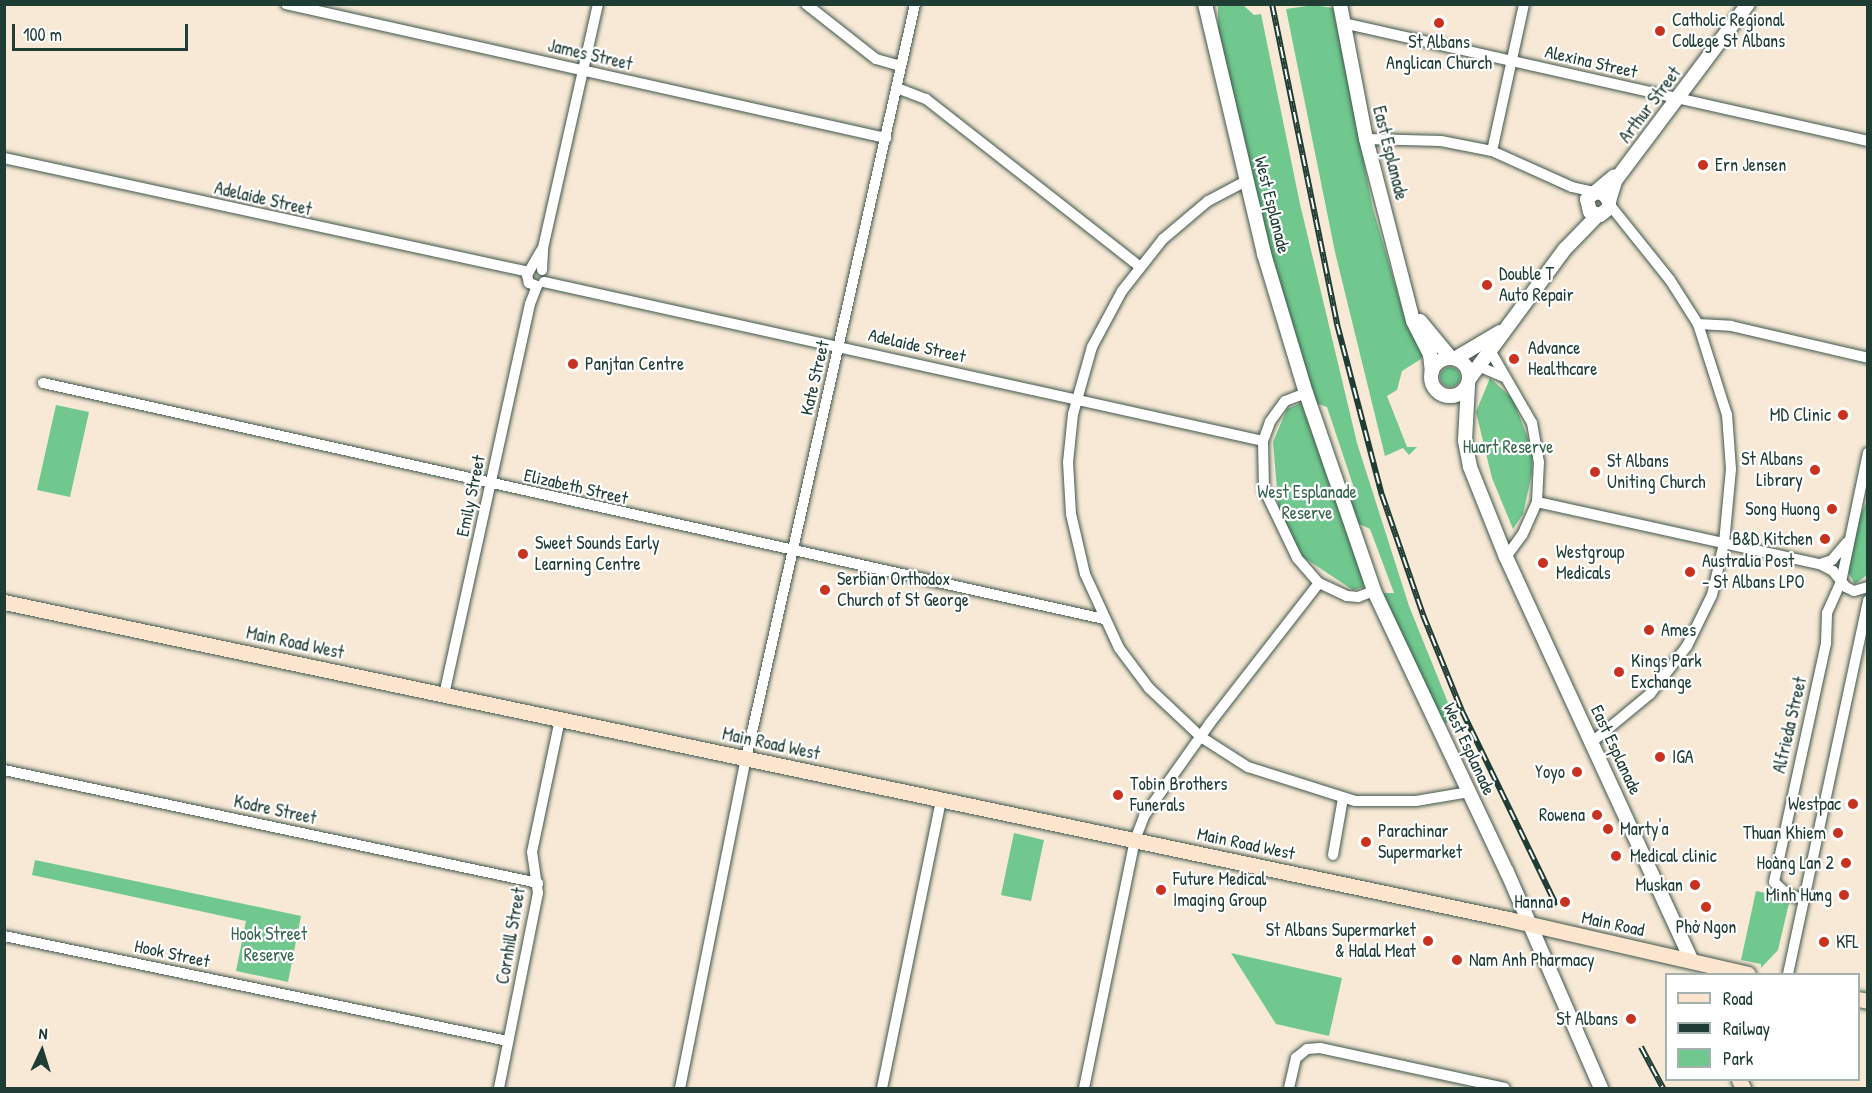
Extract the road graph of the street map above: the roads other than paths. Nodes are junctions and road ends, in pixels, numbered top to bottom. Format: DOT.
graph roads {
  1 [pos="286,4"];
  2 [pos="598,4"];
  3 [pos="806,4"];
  4 [pos="915,4"];
  5 [pos="1205,4"];
  6 [pos="1213,4"];
  7 [pos="1340,4"];
  8 [pos="1524,4"];
  9 [pos="1748,4"];
  10 [pos="1343,23"];
  11 [pos="1212,24"];
  12 [pos="1511,62"];
  13 [pos="901,66"];
  14 [pos="584,71"];
  15 [pos="897,88"];
  16 [pos="1678,99"];
  17 [pos="886,138"];
  18 [pos="1366,139"];
  19 [pos="1868,141"];
  20 [pos="1492,151"];
  21 [pos="4,158"];
  22 [pos="1624,170"];
  23 [pos="1246,181"];
  24 [pos="1591,198"];
  25 [pos="1604,209"];
  26 [pos="1565,249"];
  27 [pos="1139,266"];
  28 [pos="536,277"];
  29 [pos="1412,309"];
  30 [pos="1698,324"];
  31 [pos="1507,327"];
  32 [pos="839,345"];
  33 [pos="1491,352"];
  34 [pos="1453,358"];
  35 [pos="1868,358"];
  36 [pos="1478,366"];
  37 [pos="1432,372"];
  38 [pos="1504,377"];
  39 [pos="43,382"];
  40 [pos="1468,382"];
  41 [pos="1306,393"];
  42 [pos="1442,394"];
  43 [pos="1077,399"];
  44 [pos="1465,420"];
  45 [pos="1263,441"];
  46 [pos="1868,453"];
  47 [pos="490,485"];
  48 [pos="1862,497"];
  49 [pos="1537,502"];
  50 [pos="1848,541"];
  51 [pos="1724,543"];
  52 [pos="793,552"];
  53 [pos="1506,557"];
  54 [pos="1820,564"];
  55 [pos="1841,582"];
  56 [pos="1319,583"];
  57 [pos="1868,587"];
  58 [pos="1374,591"];
  59 [pos="1868,600"];
  60 [pos="4,602"];
  61 [pos="1104,619"];
  62 [pos="444,695"];
  63 [pos="560,719"];
  64 [pos="1201,737"];
  65 [pos="1592,742"];
  66 [pos="746,759"];
  67 [pos="4,770"];
  68 [pos="1469,792"];
  69 [pos="1343,798"];
  70 [pos="941,800"];
  71 [pos="1135,840"];
  72 [pos="1333,855"];
  73 [pos="538,883"];
  74 [pos="1804,899"];
  75 [pos="1528,924"];
  76 [pos="4,936"];
  77 [pos="1693,967"];
  78 [pos="1734,973"];
  79 [pos="1788,973"];
  80 [pos="508,1041"];
  81 [pos="499,1089"];
  82 [pos="680,1089"];
  83 [pos="882,1089"];
  84 [pos="1084,1089"];
  85 [pos="1289,1089"];
  86 [pos="1505,1089"];
  87 [pos="1601,1089"];
  1 -- 14 [label="street, James Street"];
  2 -- 14 [label="street, Emily Street"];
  3 -- 13 [label="street"];
  4 -- 13 [label="street, Kate Street"];
  5 -- 11 [label="street, West Esplanade"];
  6 -- 11 [label="street, West Esplanade"];
  7 -- 10 [label="street, East Esplanade"];
  8 -- 12 [label="street"];
  9 -- 16 [label="street, Arthur Street"];
  10 -- 12 [label="street, Alexina Street"];
  10 -- 18 [label="street, East Esplanade"];
  11 -- 23 [label="street, West Esplanade"];
  12 -- 16 [label="street, Alexina Street"];
  12 -- 20 [label="street"];
  13 -- 15 [label="street, Kate Street"];
  14 -- 17 [label="street, James Street"];
  14 -- 28 [label="street, Emily Street"];
  15 -- 17 [label="street, Kate Street"];
  15 -- 27 [label="street"];
  16 -- 19 [label="street, Alexina Street"];
  16 -- 22 [label="street, Arthur Street"];
  17 -- 32 [label="street, Kate Street"];
  18 -- 20 [label="street"];
  18 -- 29 [label="street, East Esplanade"];
  20 -- 24 [label="street"];
  21 -- 28 [label="street, Adelaide Street"];
  22 -- 24 [label="street"];
  22 -- 25 [label="street"];
  23 -- 27 [label="street"];
  23 -- 41 [label="street, West Esplanade"];
  24 -- 25 [label="street"];
  24 -- 25 [label="street"];
  24 -- 26 [label="street"];
  25 -- 26 [label="street"];
  25 -- 30 [label="street"];
  26 -- 31 [label="street"];
  27 -- 43 [label="street"];
  28 -- 32 [label="street, Adelaide Street"];
  28 -- 47 [label="street, Emily Street"];
  29 -- 34 [label="street, East Esplanade"];
  29 -- 37 [label="street, East Esplanade"];
  30 -- 35 [label="street"];
  30 -- 51 [label="street"];
  31 -- 33 [label="street"];
  31 -- 34 [label="street"];
  32 -- 43 [label="street, Adelaide Street"];
  32 -- 52 [label="street, Kate Street"];
  33 -- 36 [label="street"];
  33 -- 38 [label="street"];
  34 -- 37 [label="street"];
  34 -- 40 [label="street"];
  36 -- 38 [label="street"];
  36 -- 40 [label="street"];
  37 -- 42 [label="street"];
  38 -- 49 [label="street"];
  39 -- 47 [label="street, Elizabeth Street"];
  40 -- 42 [label="street"];
  40 -- 44 [label="street, East Esplanade"];
  41 -- 45 [label="street"];
  41 -- 58 [label="street, West Esplanade"];
  42 -- 44 [label="street"];
  43 -- 45 [label="street, Adelaide Street"];
  43 -- 61 [label="street"];
  44 -- 53 [label="street, East Esplanade"];
  45 -- 56 [label="street"];
  46 -- 48 [label="street, Alfrieda Street"];
  47 -- 52 [label="street, Elizabeth Street"];
  47 -- 62 [label="street, Emily Street"];
  48 -- 50 [label="street, Alfrieda Street"];
  49 -- 51 [label="street"];
  49 -- 53 [label="street"];
  50 -- 54 [label="street"];
  50 -- 55 [label="street, Alfrieda Street"];
  51 -- 54 [label="street"];
  51 -- 65 [label="street"];
  52 -- 61 [label="street, Elizabeth Street"];
  52 -- 66 [label="street, Kate Street"];
  53 -- 65 [label="street, East Esplanade"];
  54 -- 55 [label="street"];
  55 -- 57 [label="street"];
  55 -- 74 [label="street, Alfrieda Street"];
  56 -- 58 [label="street"];
  56 -- 64 [label="street"];
  58 -- 68 [label="street, West Esplanade"];
  59 -- 74 [label="street"];
  60 -- 62 [label="main road, Main Road West"];
  61 -- 64 [label="street"];
  62 -- 63 [label="main road, Main Road West"];
  63 -- 66 [label="main road, Main Road West"];
  63 -- 73 [label="street, Cornhill Street"];
  64 -- 69 [label="street"];
  64 -- 71 [label="street"];
  65 -- 77 [label="street, East Esplanade"];
  66 -- 70 [label="main road, Main Road West"];
  66 -- 82 [label="street, Kate Street"];
  67 -- 73 [label="street, Kodre Street"];
  68 -- 69 [label="street"];
  68 -- 75 [label="street, West Esplanade"];
  69 -- 72 [label="street"];
  70 -- 71 [label="main road, Main Road West"];
  70 -- 83 [label="street"];
  71 -- 75 [label="main road, Main Road West"];
  71 -- 84 [label="street"];
  73 -- 80 [label="street, Cornhill Street"];
  74 -- 79 [label="street"];
  75 -- 77 [label="main road, Main Road"];
  75 -- 87 [label="street, West Esplanade"];
  76 -- 80 [label="street, Hook Street"];
  77 -- 78 [label="main road, Main Road"];
  80 -- 81 [label="street, Cornhill Street"];
  85 -- 86 [label="street"];
}
